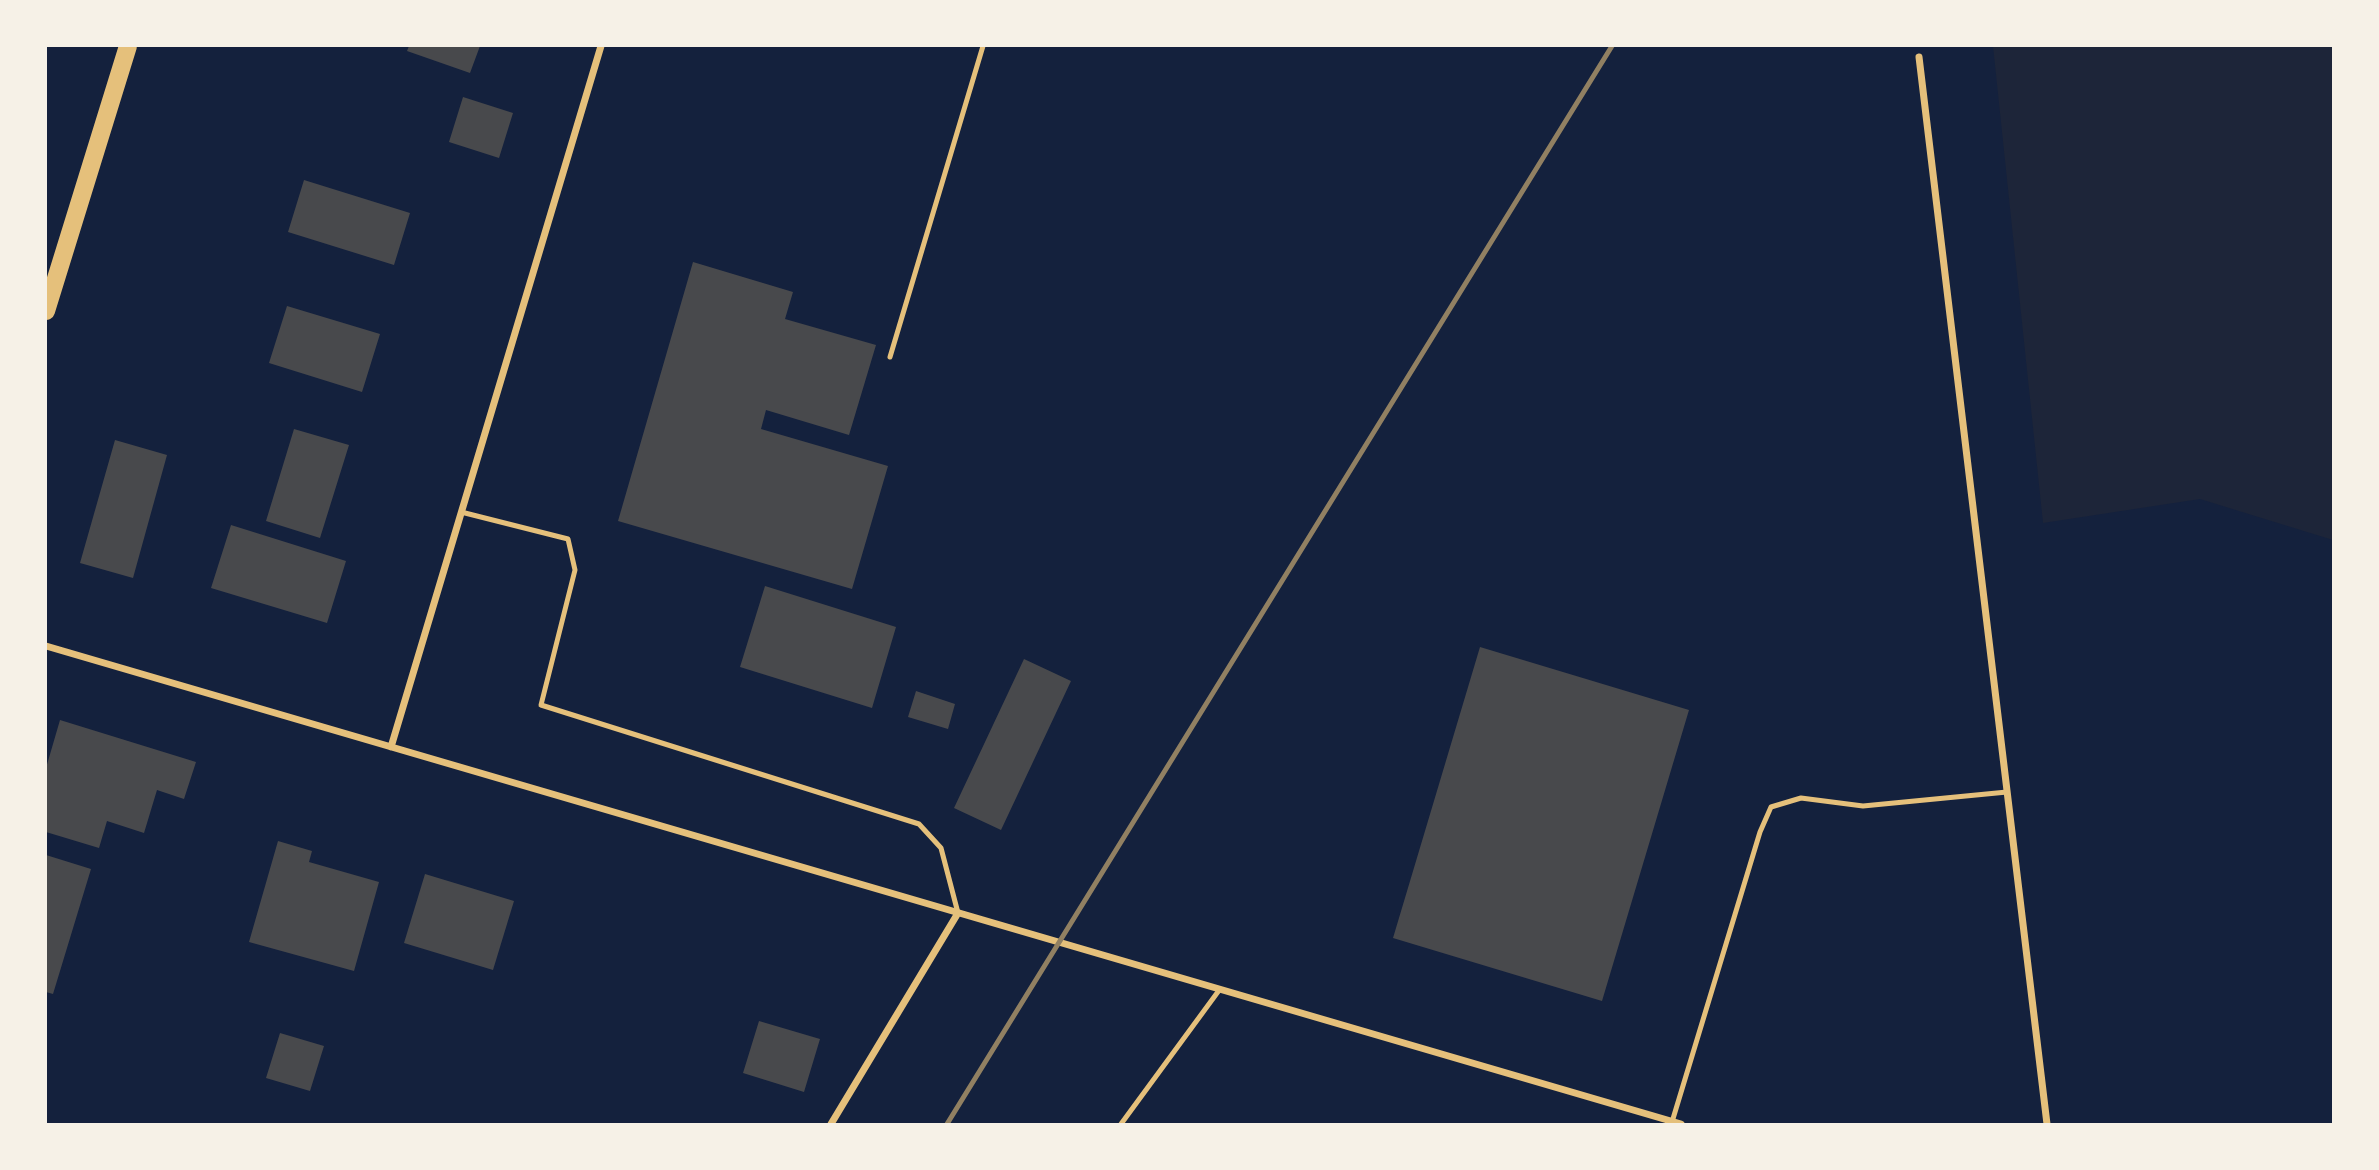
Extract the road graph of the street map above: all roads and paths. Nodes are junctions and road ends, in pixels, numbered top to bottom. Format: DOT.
graph roads {
  1 [pos="128,46"];
  2 [pos="601,46"];
  3 [pos="983,46"];
  4 [pos="1919,57"];
  5 [pos="46,311"];
  6 [pos="890,358"];
  7 [pos="461,512"];
  8 [pos="46,646"];
  9 [pos="391,747"];
  10 [pos="2007,792"];
  11 [pos="958,913"];
  12 [pos="1220,989"];
  13 [pos="1672,1122"];
  14 [pos="831,1125"];
  15 [pos="1121,1125"];
  16 [pos="1681,1125"];
  17 [pos="2047,1125"];
  1 -- 5 [label="main road"];
  2 -- 7 [label="street"];
  3 -- 6 [label="lane"];
  4 -- 10 [label="street"];
  7 -- 9 [label="street"];
  7 -- 11 [label="lane"];
  8 -- 9 [label="street"];
  9 -- 11 [label="street"];
  10 -- 13 [label="lane"];
  10 -- 17 [label="street"];
  11 -- 12 [label="street"];
  11 -- 14 [label="street"];
  12 -- 13 [label="street"];
  12 -- 15 [label="lane"];
  13 -- 16 [label="street"];
}
